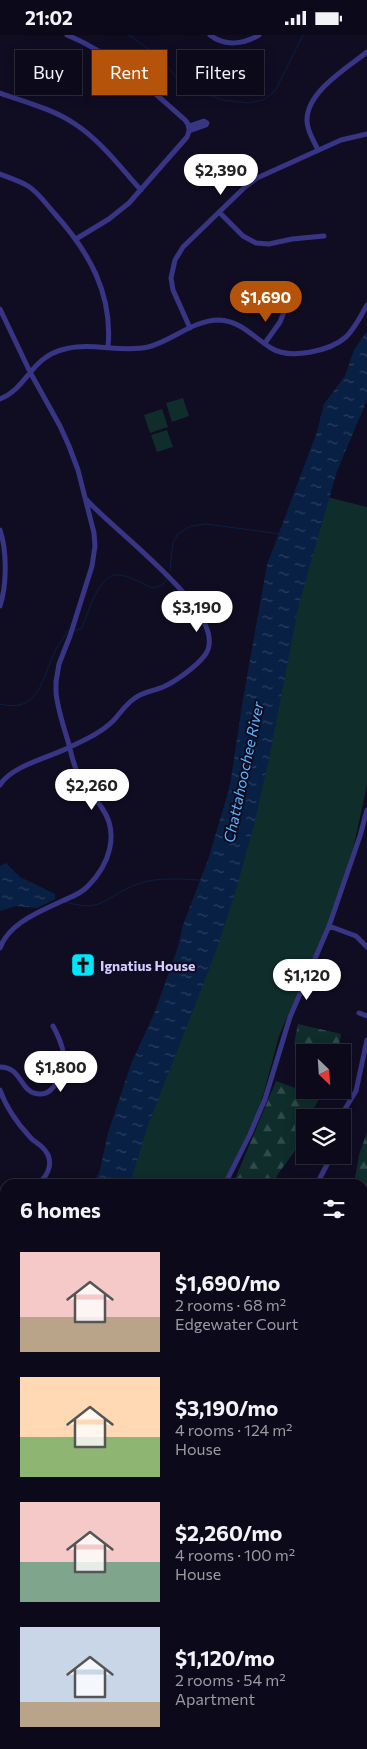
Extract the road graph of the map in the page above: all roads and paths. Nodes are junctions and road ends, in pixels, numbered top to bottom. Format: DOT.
graph roads {
  1 [pos="67,35"];
  2 [pos="210,35"];
  3 [pos="259,35"];
  4 [pos="367,52"];
  5 [pos="0,93"];
  6 [pos="367,134"];
  7 [pos="318,150"];
  8 [pos="0,175"];
  9 [pos="141,190"];
  10 [pos="219,211"];
  11 [pos="324,237"];
  12 [pos="76,239"];
  13 [pos="367,305"];
  14 [pos="0,309"];
  15 [pos="284,312"];
  16 [pos="190,328"];
  17 [pos="265,343"];
  18 [pos="108,347"];
  19 [pos="30,371"];
  20 [pos="0,399"];
  21 [pos="85,497"];
  22 [pos="0,530"];
  23 [pos="1,539"];
  24 [pos="0,605"];
  25 [pos="69,748"];
  26 [pos="0,785"];
  27 [pos="367,810"];
  28 [pos="329,926"];
  29 [pos="1,940"];
  30 [pos="367,947"];
  31 [pos="0,948"];
  32 [pos="359,1013"];
  33 [pos="367,1016"];
  34 [pos="53,1026"];
  35 [pos="367,1040"];
  36 [pos="0,1067"];
  37 [pos="0,1090"];
  38 [pos="345,1109"];
  39 [pos="327,1164"];
  40 [pos="320,1178"];
  41 [pos="43,1179"];
  42 [pos="228,1179"];
  1 -- 9 [label="street"];
  2 -- 3 [label="street"];
  4 -- 7 [label="street"];
  5 -- 9 [label="street"];
  6 -- 7 [label="street"];
  7 -- 10 [label="street"];
  8 -- 12 [label="street"];
  9 -- 12 [label="street"];
  10 -- 11 [label="street"];
  10 -- 16 [label="street"];
  12 -- 18 [label="street"];
  13 -- 17 [label="street"];
  14 -- 19 [label="street"];
  15 -- 17 [label="street"];
  16 -- 17 [label="street"];
  16 -- 18 [label="street"];
  18 -- 19 [label="street"];
  19 -- 20 [label="street"];
  19 -- 21 [label="street"];
  21 -- 25 [label="street"];
  21 -- 25 [label="street"];
  22 -- 23 [label="street"];
  23 -- 24 [label="street"];
  25 -- 26 [label="street"];
  25 -- 29 [label="street"];
  27 -- 28 [label="street"];
  28 -- 30 [label="street"];
  28 -- 42 [label="street"];
  29 -- 31 [label="street"];
  32 -- 33 [label="street"];
  34 -- 36 [label="street"];
  35 -- 38 [label="street"];
  37 -- 41 [label="street"];
  39 -- 40 [label="street"];
}
